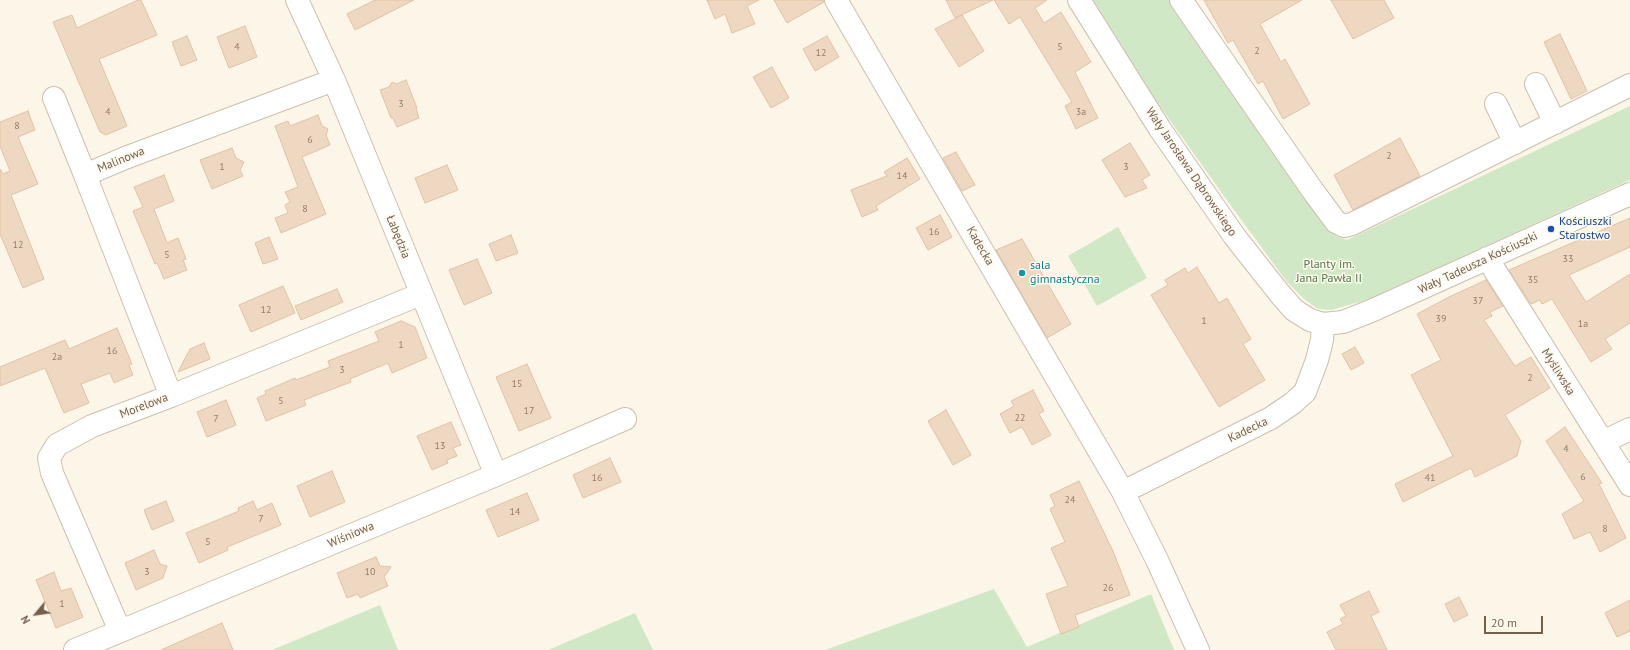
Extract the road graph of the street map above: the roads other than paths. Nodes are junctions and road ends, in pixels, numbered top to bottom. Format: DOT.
graph roads {
  1 [pos="297,0"];
  2 [pos="836,0"];
  3 [pos="1079,0"];
  4 [pos="1181,0"];
  5 [pos="334,80"];
  6 [pos="1536,84"];
  7 [pos="1630,85"];
  8 [pos="54,98"];
  9 [pos="1496,104"];
  10 [pos="1546,127"];
  11 [pos="1515,142"];
  12 [pos="85,175"];
  13 [pos="1630,194"];
  14 [pos="1487,258"];
  15 [pos="421,294"];
  16 [pos="1323,324"];
  17 [pos="171,396"];
  18 [pos="625,419"];
  19 [pos="1630,429"];
  20 [pos="1603,442"];
  21 [pos="496,475"];
  22 [pos="1630,485"];
  23 [pos="1123,492"];
  24 [pos="120,631"];
  25 [pos="75,650"];
  26 [pos="1198,650"];
  1 -- 5 [label="street, Łabędzia"];
  2 -- 23 [label="street, Kadecka"];
  3 -- 16 [label="street, Wały Jarosława Dąbrowskiego"];
  4 -- 11 [label="street"];
  5 -- 12 [label="street, Malinowa"];
  5 -- 15 [label="street, Łabędzia"];
  6 -- 10 [label="street"];
  7 -- 10 [label="street"];
  8 -- 12 [label="street"];
  9 -- 11 [label="street"];
  10 -- 11 [label="street"];
  12 -- 17 [label="street, Malinowa"];
  13 -- 14 [label="street, Wały Tadeusza Kościuszki"];
  14 -- 16 [label="street, Wały Tadeusza Kościuszki"];
  14 -- 20 [label="street, Myśliwska"];
  15 -- 17 [label="street, Morelowa"];
  15 -- 21 [label="street, Łabędzia"];
  16 -- 23 [label="street, Kadecka"];
  17 -- 24 [label="street, Morelowa"];
  18 -- 21 [label="street, Wiśniowa"];
  19 -- 20 [label="street"];
  20 -- 22 [label="street, Myśliwska"];
  21 -- 24 [label="street, Wiśniowa"];
  23 -- 26 [label="street, Kadecka"];
  24 -- 25 [label="street, Wiśniowa"];
}
